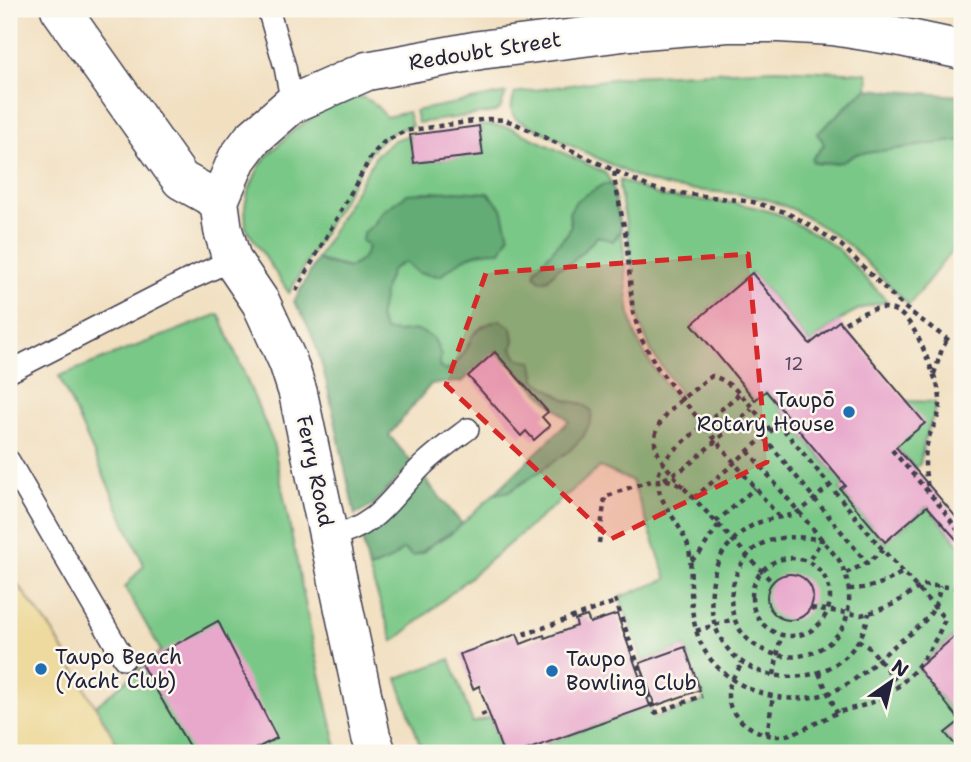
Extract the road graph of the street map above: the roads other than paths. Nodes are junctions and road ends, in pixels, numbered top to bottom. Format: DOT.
graph roads {
  1 [pos="60,9"];
  2 [pos="268,9"];
  3 [pos="724,9"];
  4 [pos="779,23"];
  5 [pos="962,50"];
  6 [pos="282,113"];
  7 [pos="219,201"];
  8 [pos="232,260"];
  9 [pos="9,372"];
  10 [pos="468,429"];
  11 [pos="9,461"];
  12 [pos="328,538"];
  13 [pos="124,659"];
  14 [pos="377,753"];
  1 -- 7 [label="street"];
  2 -- 6 [label="lane"];
  3 -- 4 [label="street"];
  4 -- 5 [label="street, Redoubt Street"];
  4 -- 6 [label="street, Redoubt Street"];
  6 -- 7 [label="street"];
  7 -- 8 [label="street, Ferry Road"];
  8 -- 9 [label="lane"];
  8 -- 12 [label="street, Ferry Road"];
  10 -- 12 [label="lane"];
  11 -- 13 [label="lane"];
  12 -- 14 [label="street, Ferry Road"];
}
